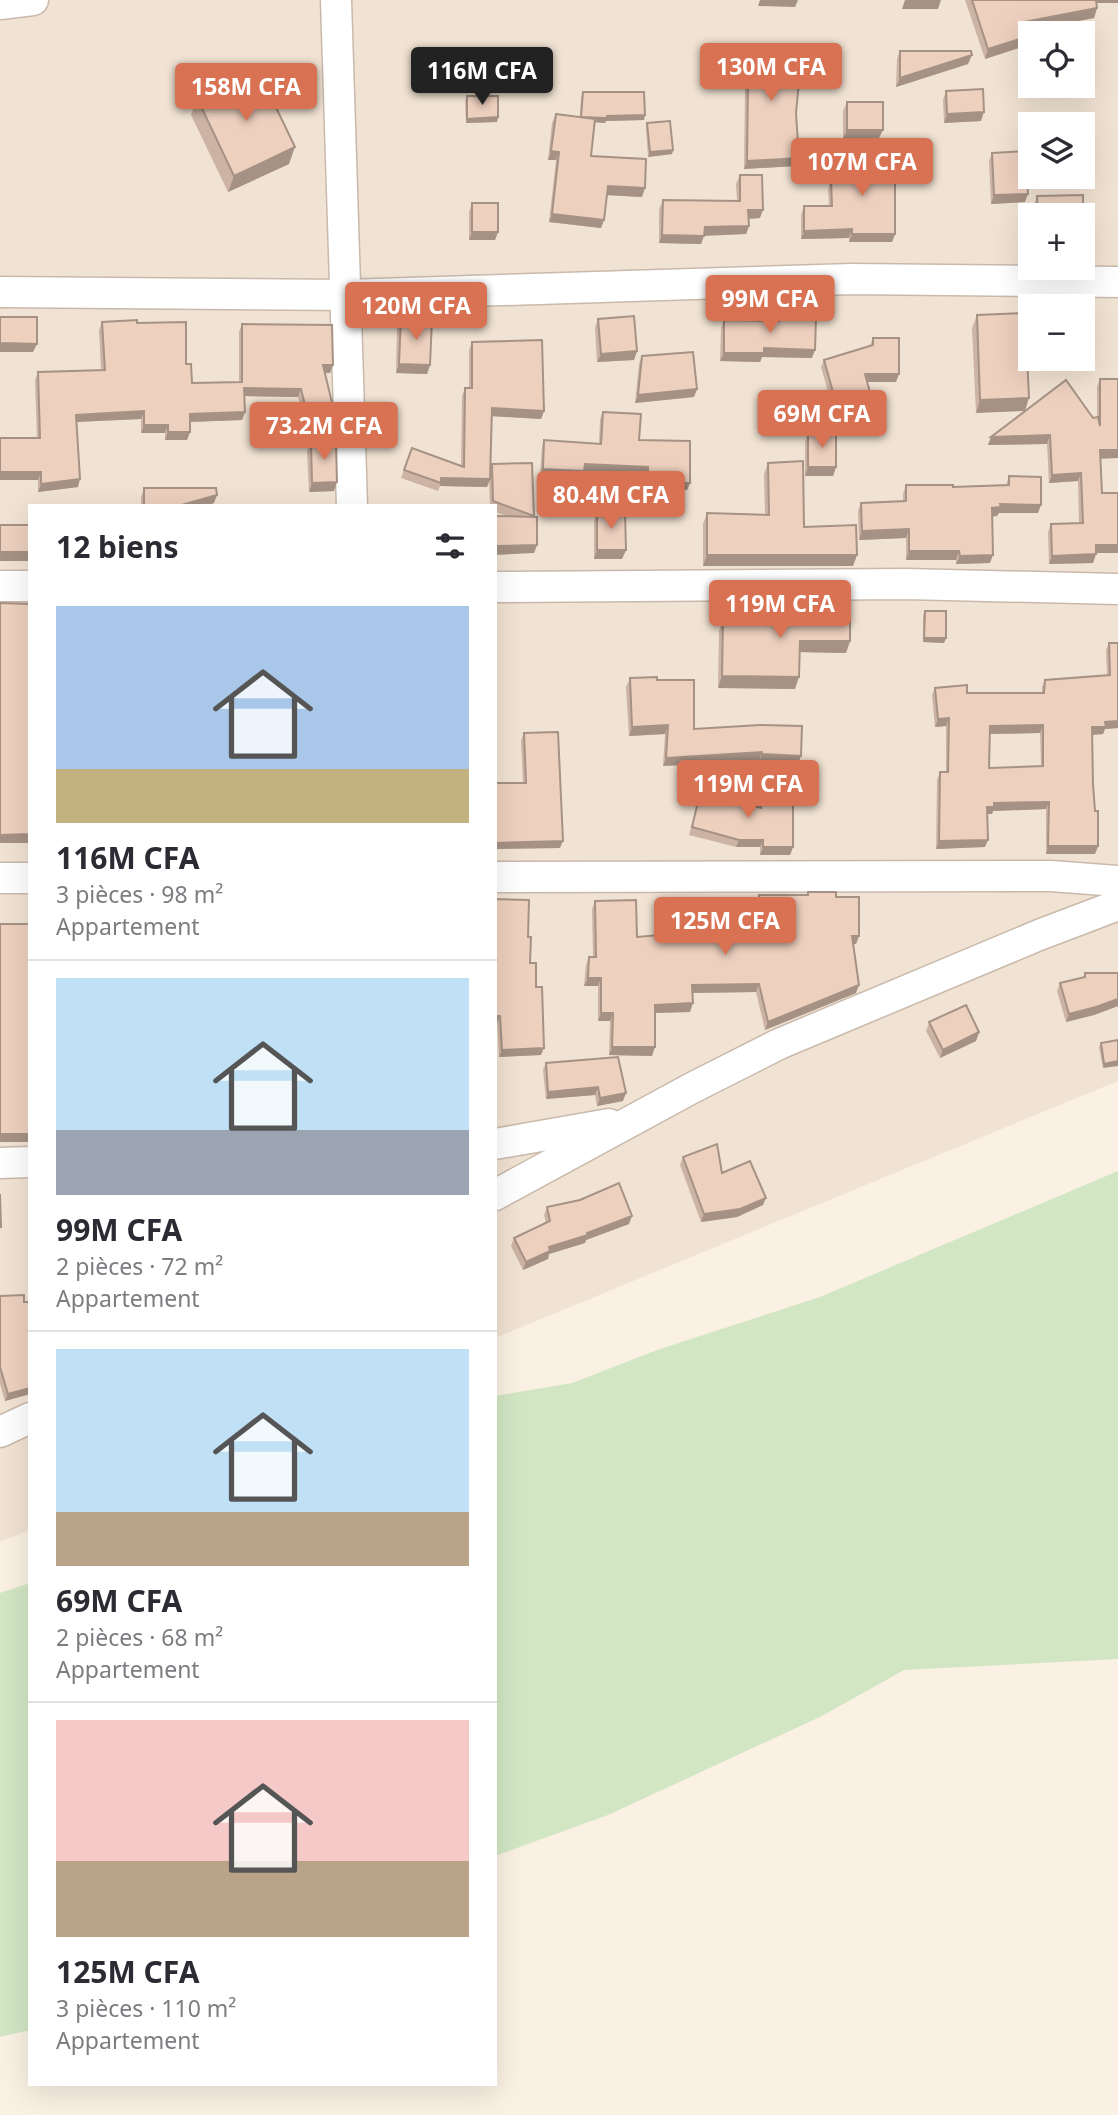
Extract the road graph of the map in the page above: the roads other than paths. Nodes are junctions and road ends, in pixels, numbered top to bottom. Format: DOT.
graph roads {
  1 [pos="33,0"];
  2 [pos="336,0"];
  3 [pos="0,4"];
  4 [pos="1118,282"];
  5 [pos="0,292"];
  6 [pos="346,295"];
  7 [pos="352,504"];
  8 [pos="0,586"];
  9 [pos="28,586"];
  10 [pos="497,587"];
  11 [pos="1118,589"];
  12 [pos="1051,876"];
  13 [pos="497,877"];
  14 [pos="0,878"];
  15 [pos="28,878"];
  16 [pos="1118,881"];
  17 [pos="1118,905"];
  18 [pos="1061,928"];
  19 [pos="637,1119"];
  20 [pos="497,1144"];
  21 [pos="28,1162"];
  22 [pos="0,1163"];
  23 [pos="497,1194"];
  24 [pos="28,1419"];
  25 [pos="0,1432"];
  1 -- 3 [label="street"];
  2 -- 6 [label="street"];
  4 -- 6 [label="street"];
  5 -- 6 [label="street"];
  6 -- 7 [label="street"];
  8 -- 9 [label="street"];
  10 -- 11 [label="street"];
  12 -- 13 [label="street"];
  12 -- 16 [label="street"];
  12 -- 18 [label="street"];
  14 -- 15 [label="street"];
  17 -- 18 [label="street"];
  18 -- 19 [label="street"];
  19 -- 20 [label="street"];
  19 -- 23 [label="street"];
  21 -- 22 [label="street"];
  24 -- 25 [label="street"];
}
